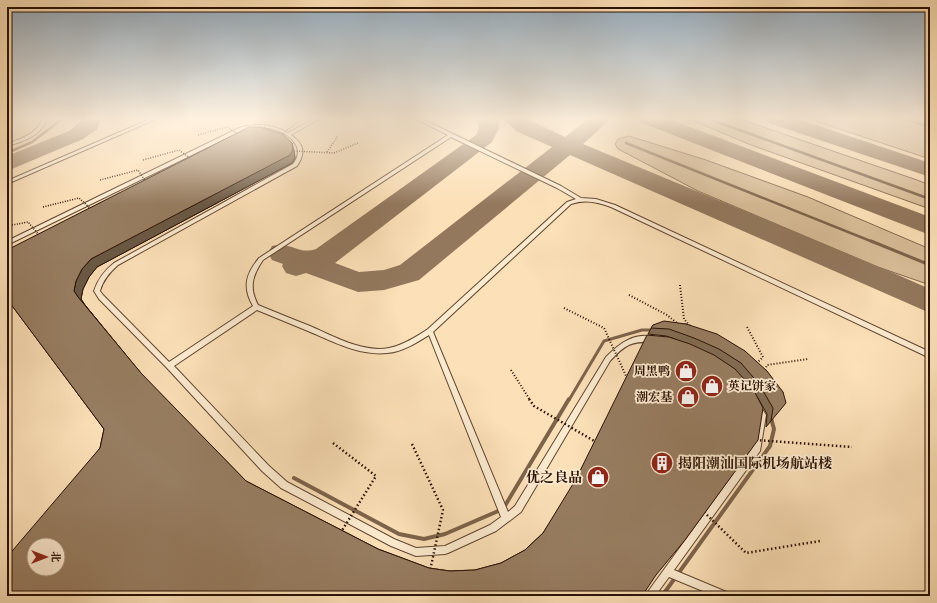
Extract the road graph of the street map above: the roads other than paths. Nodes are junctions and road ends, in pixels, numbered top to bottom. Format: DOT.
graph roads {
  1 [pos="89,147"];
  2 [pos="204,147"];
  3 [pos="300,147"];
  4 [pos="432,147"];
  5 [pos="477,147"];
  6 [pos="7,183"];
  7 [pos="580,199"];
  8 [pos="7,243"];
  9 [pos="256,307"];
  10 [pos="430,331"];
  11 [pos="658,340"];
  12 [pos="930,355"];
  13 [pos="169,366"];
  14 [pos="753,399"];
  15 [pos="506,518"];
  16 [pos="668,572"];
  17 [pos="650,596"];
  18 [pos="726,596"];
  1 -- 6 [label="lane"];
  2 -- 8 [label="lane"];
  3 -- 13 [label="lane"];
  4 -- 9 [label="lane"];
  5 -- 7 [label="lane"];
  7 -- 10 [label="lane"];
  7 -- 12 [label="lane"];
  9 -- 10 [label="lane"];
  9 -- 13 [label="lane"];
  10 -- 15 [label="lane"];
  11 -- 15 [label="lane"];
  13 -- 15 [label="lane"];
  14 -- 16 [label="lane"];
  16 -- 17 [label="lane"];
  16 -- 18 [label="lane"];
}
